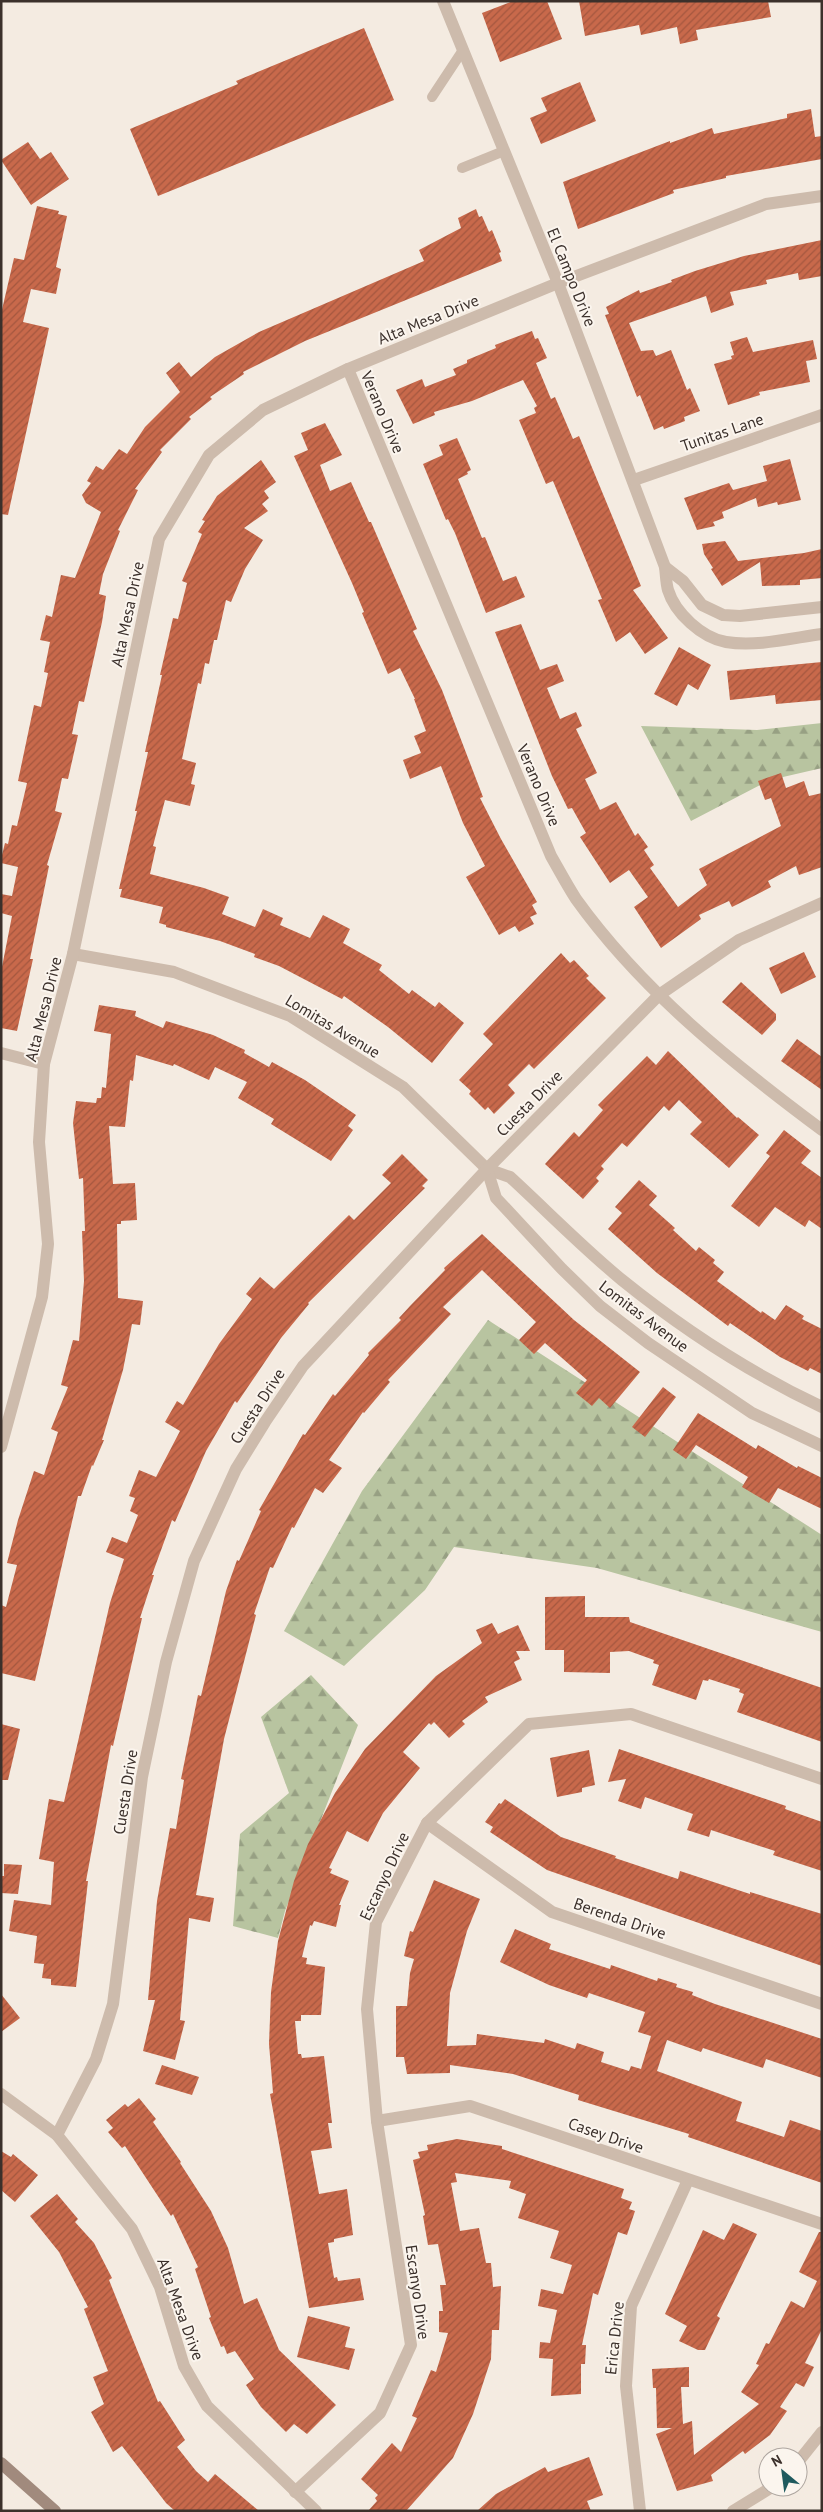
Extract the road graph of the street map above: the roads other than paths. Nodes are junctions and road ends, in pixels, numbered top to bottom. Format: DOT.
graph roads {
  1 [pos="443,1"];
  2 [pos="463,50"];
  3 [pos="432,97"];
  4 [pos="504,152"];
  5 [pos="462,168"];
  6 [pos="822,196"];
  7 [pos="558,282"];
  8 [pos="348,369"];
  9 [pos="822,415"];
  10 [pos="634,480"];
  11 [pos="666,567"];
  12 [pos="822,606"];
  13 [pos="822,634"];
  14 [pos="822,903"];
  15 [pos="73,954"];
  16 [pos="659,995"];
  17 [pos="1,1053"];
  18 [pos="44,1064"];
  19 [pos="822,1130"];
  20 [pos="486,1169"];
  21 [pos="822,1407"];
  22 [pos="822,1446"];
  23 [pos="1,1448"];
  24 [pos="822,1779"];
  25 [pos="427,1823"];
  26 [pos="822,2004"];
  27 [pos="1,2094"];
  28 [pos="377,2121"];
  29 [pos="56,2135"];
  30 [pos="688,2180"];
  31 [pos="822,2224"];
  32 [pos="822,2432"];
  33 [pos="808,2450"];
  34 [pos="1,2463"];
  35 [pos="295,2492"];
  36 [pos="758,2496"];
  37 [pos="54,2511"];
  38 [pos="316,2511"];
  39 [pos="640,2511"];
  40 [pos="733,2511"];
  1 -- 2 [label="street, El Campo Drive"];
  2 -- 3 [label="lane"];
  2 -- 4 [label="street, El Campo Drive"];
  4 -- 5 [label="lane"];
  4 -- 7 [label="street, El Campo Drive"];
  6 -- 7 [label="street, Alta Mesa Drive"];
  7 -- 8 [label="street, Alta Mesa Drive"];
  7 -- 10 [label="street, El Campo Drive"];
  8 -- 15 [label="street, Alta Mesa Drive"];
  8 -- 16 [label="street, Verano Drive"];
  9 -- 10 [label="street, Tunitas Lane"];
  10 -- 11 [label="street, El Campo Drive"];
  11 -- 12 [label="street, El Campo Drive"];
  11 -- 13 [label="street, El Campo Drive"];
  14 -- 16 [label="street, Cuesta Drive"];
  15 -- 18 [label="street, Alta Mesa Drive"];
  15 -- 20 [label="street, Lomitas Avenue"];
  16 -- 19 [label="street, Verano Drive"];
  16 -- 20 [label="street, Cuesta Drive"];
  17 -- 18 [label="street"];
  18 -- 23 [label="street, Alta Mesa Drive"];
  20 -- 21 [label="street, Lomitas Avenue"];
  20 -- 22 [label="street, Lomitas Avenue"];
  20 -- 29 [label="street, Cuesta Drive"];
  24 -- 25 [label="street, Escanyo Drive"];
  25 -- 26 [label="street, Berenda Drive"];
  25 -- 28 [label="street, Escanyo Drive"];
  27 -- 29 [label="street, Alta Mesa Drive"];
  28 -- 30 [label="street, Casey Drive"];
  28 -- 35 [label="street, Escanyo Drive"];
  29 -- 35 [label="street, Alta Mesa Drive"];
  30 -- 31 [label="street, Casey Drive"];
  30 -- 39 [label="street, Erica Drive"];
  32 -- 33 [label="street"];
  34 -- 37 [label="main road"];
  35 -- 38 [label="street, Alta Mesa Drive"];
  36 -- 40 [label="street"];
}
